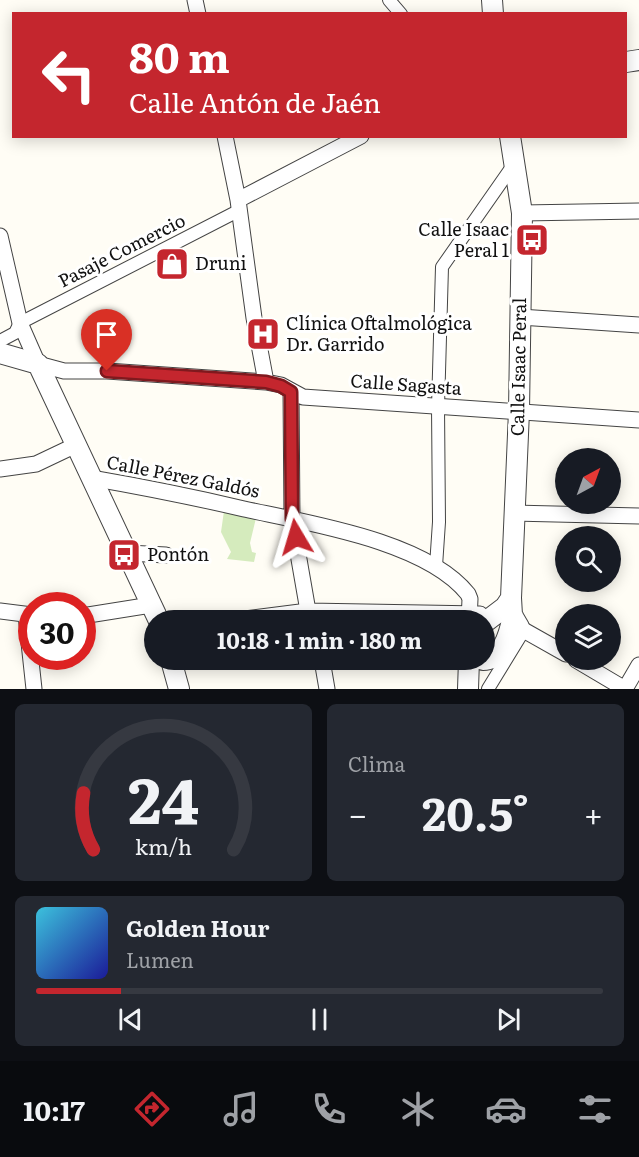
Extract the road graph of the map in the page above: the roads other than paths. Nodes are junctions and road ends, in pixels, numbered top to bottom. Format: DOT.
graph roads {
  1 [pos="389,0"];
  2 [pos="399,12"];
  3 [pos="225,138"];
  4 [pos="357,138"];
  5 [pos="510,138"];
  6 [pos="515,163"];
  7 [pos="239,205"];
  8 [pos="639,211"];
  9 [pos="522,213"];
  10 [pos="0,236"];
  11 [pos="520,317"];
  12 [pos="20,322"];
  13 [pos="639,325"];
  14 [pos="0,342"];
  15 [pos="0,353"];
  16 [pos="38,364"];
  17 [pos="266,382"];
  18 [pos="291,392"];
  19 [pos="438,407"];
  20 [pos="519,411"];
  21 [pos="639,420"];
  22 [pos="76,445"];
  23 [pos="0,469"];
  24 [pos="91,478"];
  25 [pos="513,513"];
  26 [pos="639,516"];
  27 [pos="292,519"];
  28 [pos="128,553"];
  29 [pos="166,555"];
  30 [pos="436,566"];
  31 [pos="154,610"];
  32 [pos="309,610"];
  33 [pos="0,611"];
  34 [pos="18,613"];
  35 [pos="144,613"];
  36 [pos="96,615"];
  37 [pos="500,619"];
  38 [pos="555,648"];
  39 [pos="495,655"];
  40 [pos="639,665"];
  41 [pos="33,670"];
  42 [pos="174,670"];
  43 [pos="324,670"];
  44 [pos="469,670"];
  45 [pos="593,670"];
  46 [pos="34,689"];
  47 [pos="179,689"];
  48 [pos="327,689"];
  49 [pos="468,689"];
  50 [pos="488,689"];
  51 [pos="625,689"];
  1 -- 2 [label="street"];
  3 -- 7 [label="street"];
  4 -- 7 [label="street"];
  5 -- 6 [label="street, Calle Isaac Peral"];
  6 -- 9 [label="street, Calle Isaac Peral"];
  6 -- 19 [label="street"];
  7 -- 12 [label="street, Pasaje Comercio"];
  7 -- 17 [label="street"];
  8 -- 9 [label="street"];
  9 -- 11 [label="street, Calle Isaac Peral"];
  10 -- 12 [label="street"];
  11 -- 13 [label="street"];
  11 -- 20 [label="street, Calle Isaac Peral"];
  12 -- 14 [label="street, Pasaje Comercio"];
  12 -- 16 [label="street"];
  15 -- 16 [label="street"];
  16 -- 17 [label="street, Calle Sagasta"];
  16 -- 22 [label="street"];
  17 -- 18 [label="street, Calle Sagasta"];
  18 -- 19 [label="street, Calle Sagasta"];
  18 -- 27 [label="street"];
  19 -- 20 [label="street, Calle Sagasta"];
  19 -- 30 [label="street"];
  20 -- 21 [label="street, Calle Sagasta"];
  20 -- 25 [label="street, Calle Isaac Peral"];
  22 -- 23 [label="street"];
  22 -- 24 [label="street"];
  24 -- 27 [label="street, Calle Pérez Galdós"];
  24 -- 28 [label="street"];
  25 -- 26 [label="street"];
  25 -- 37 [label="street, Calle Isaac Peral"];
  27 -- 30 [label="street, Calle Pérez Galdós"];
  27 -- 32 [label="street"];
  28 -- 29 [label="street"];
  28 -- 31 [label="street"];
  30 -- 37 [label="street, Calle Pérez Galdós"];
  33 -- 34 [label="street"];
  35 -- 36 [label="street"];
  37 -- 38 [label="street"];
  37 -- 39 [label="street"];
  37 -- 50 [label="street"];
  40 -- 51 [label="street"];
  41 -- 46 [label="street"];
  42 -- 47 [label="street"];
  43 -- 48 [label="street"];
  44 -- 49 [label="street"];
  45 -- 51 [label="street"];
}
